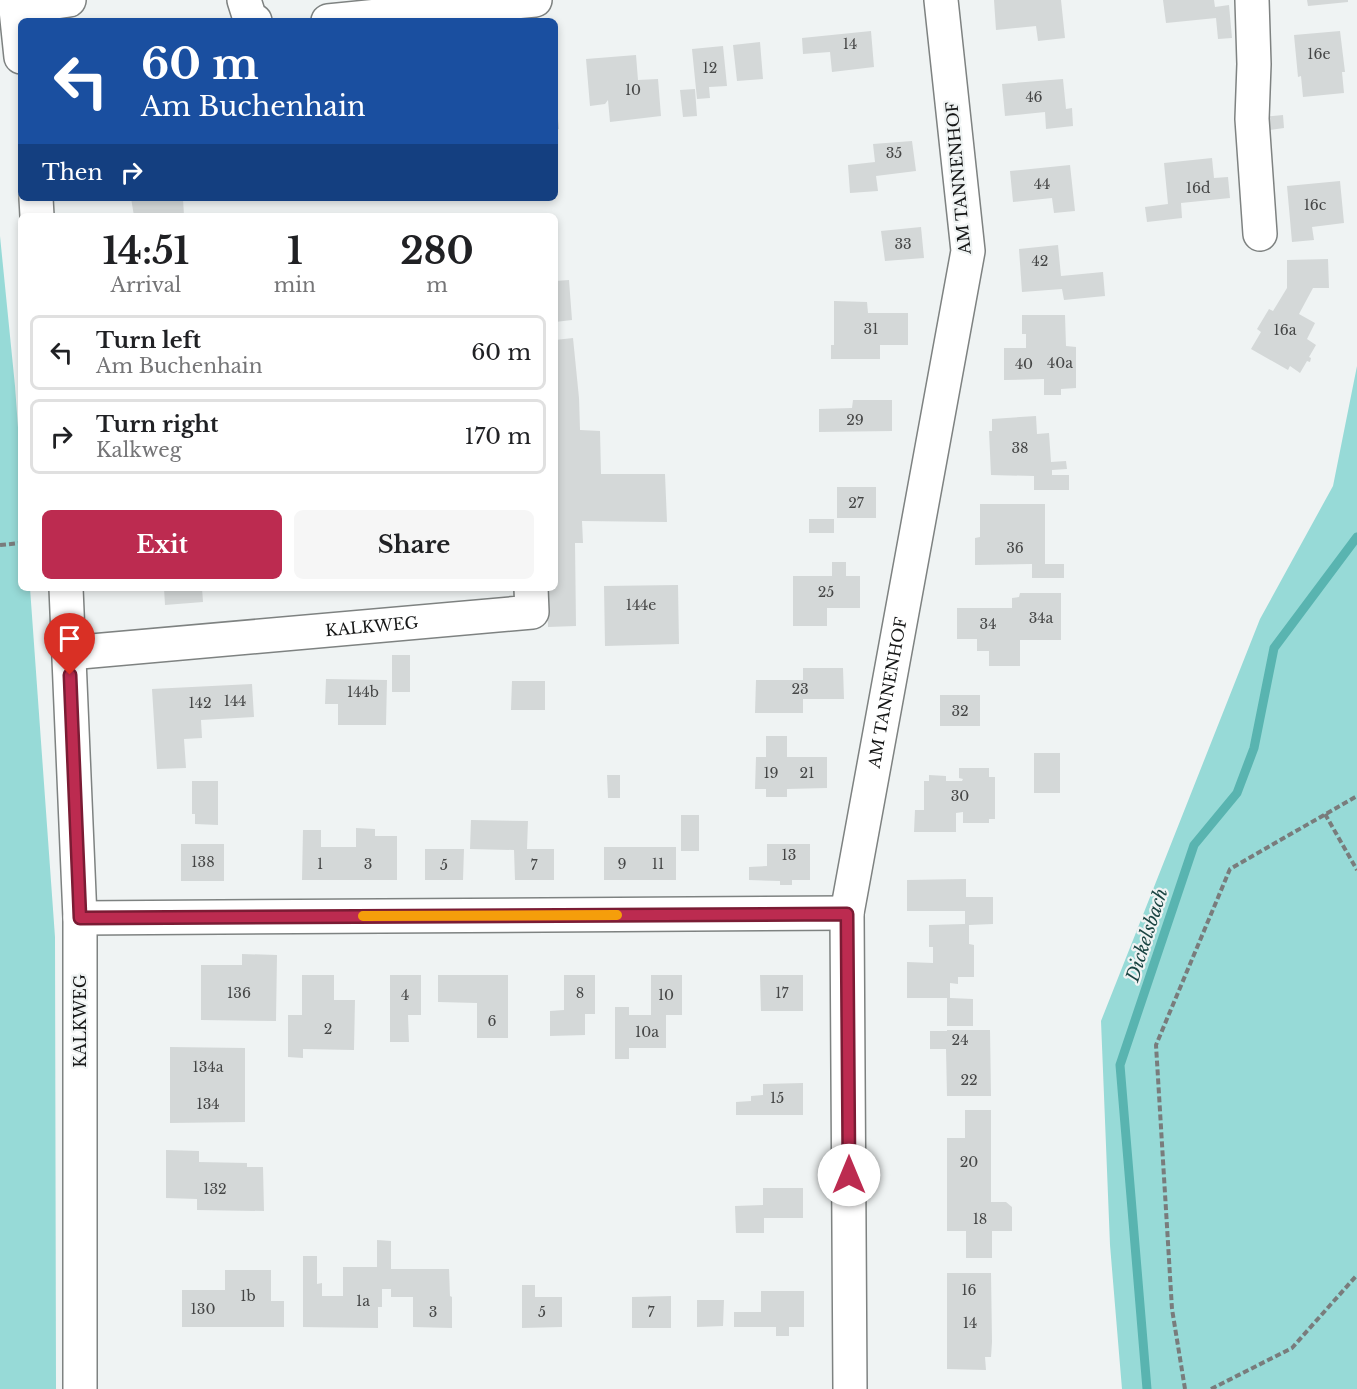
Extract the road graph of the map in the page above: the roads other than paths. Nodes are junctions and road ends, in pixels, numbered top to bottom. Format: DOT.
graph roads {
  1 [pos="69,0"];
  2 [pos="244,0"];
  3 [pos="535,0"];
  4 [pos="941,0"];
  5 [pos="1252,0"];
  6 [pos="16,4"];
  7 [pos="250,18"];
  8 [pos="358,18"];
  9 [pos="18,25"];
  10 [pos="1260,234"];
  11 [pos="66,591"];
  12 [pos="531,600"];
  13 [pos="69,653"];
  14 [pos="847,914"];
  15 [pos="80,918"];
  16 [pos="80,1389"];
  17 [pos="850,1389"];
  1 -- 6 [label="street"];
  2 -- 7 [label="street"];
  3 -- 8 [label="street"];
  4 -- 14 [label="street, AM TANNENHOF"];
  5 -- 10 [label="street"];
  6 -- 9 [label="street"];
  11 -- 13 [label="street, KALKWEG"];
  12 -- 13 [label="street, KALKWEG"];
  13 -- 15 [label="street, KALKWEG"];
  14 -- 15 [label="street"];
  14 -- 17 [label="street, AM TANNENHOF"];
  15 -- 16 [label="street, KALKWEG"];
}
